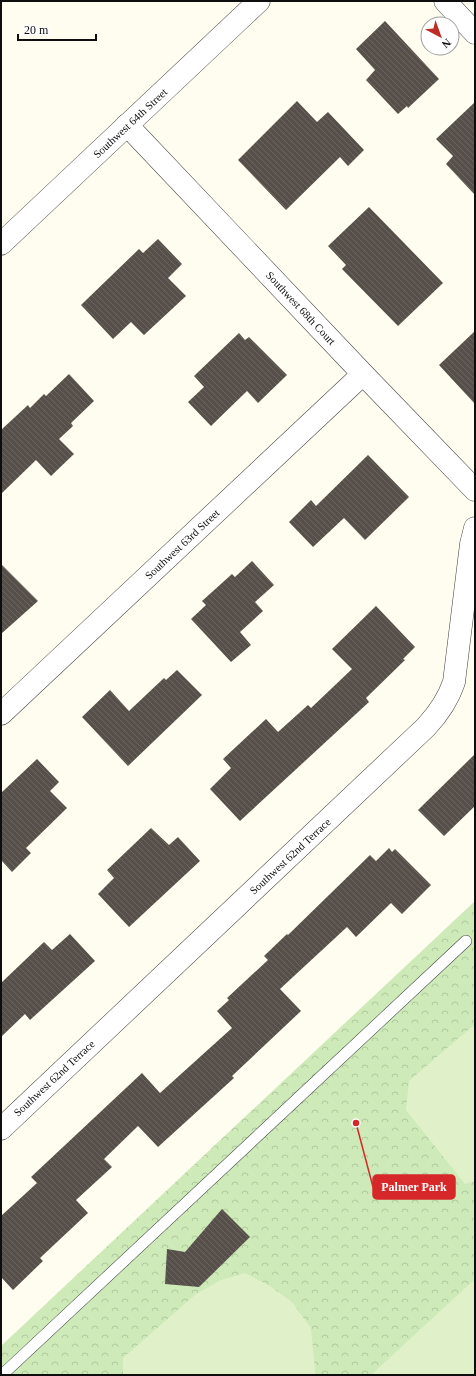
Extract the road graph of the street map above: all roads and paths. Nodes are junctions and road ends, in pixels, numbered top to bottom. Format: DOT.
graph roads {
  1 [pos="259,1"];
  2 [pos="445,1"];
  3 [pos="475,33"];
  4 [pos="127,125"];
  5 [pos="1,244"];
  6 [pos="363,374"];
  7 [pos="475,490"];
  8 [pos="475,528"];
  9 [pos="1,714"];
  10 [pos="466,941"];
  11 [pos="1,1129"];
  12 [pos="2,1375"];
  1 -- 4 [label="street, Southwest 64th Street"];
  2 -- 3 [label="street"];
  4 -- 5 [label="street, Southwest 64th Street"];
  4 -- 6 [label="street, Southwest 68th Court"];
  6 -- 7 [label="street, Southwest 68th Court"];
  6 -- 9 [label="street, Southwest 63rd Street"];
  8 -- 11 [label="street, Southwest 62nd Terrace"];
  10 -- 12 [label="lane"];
}
